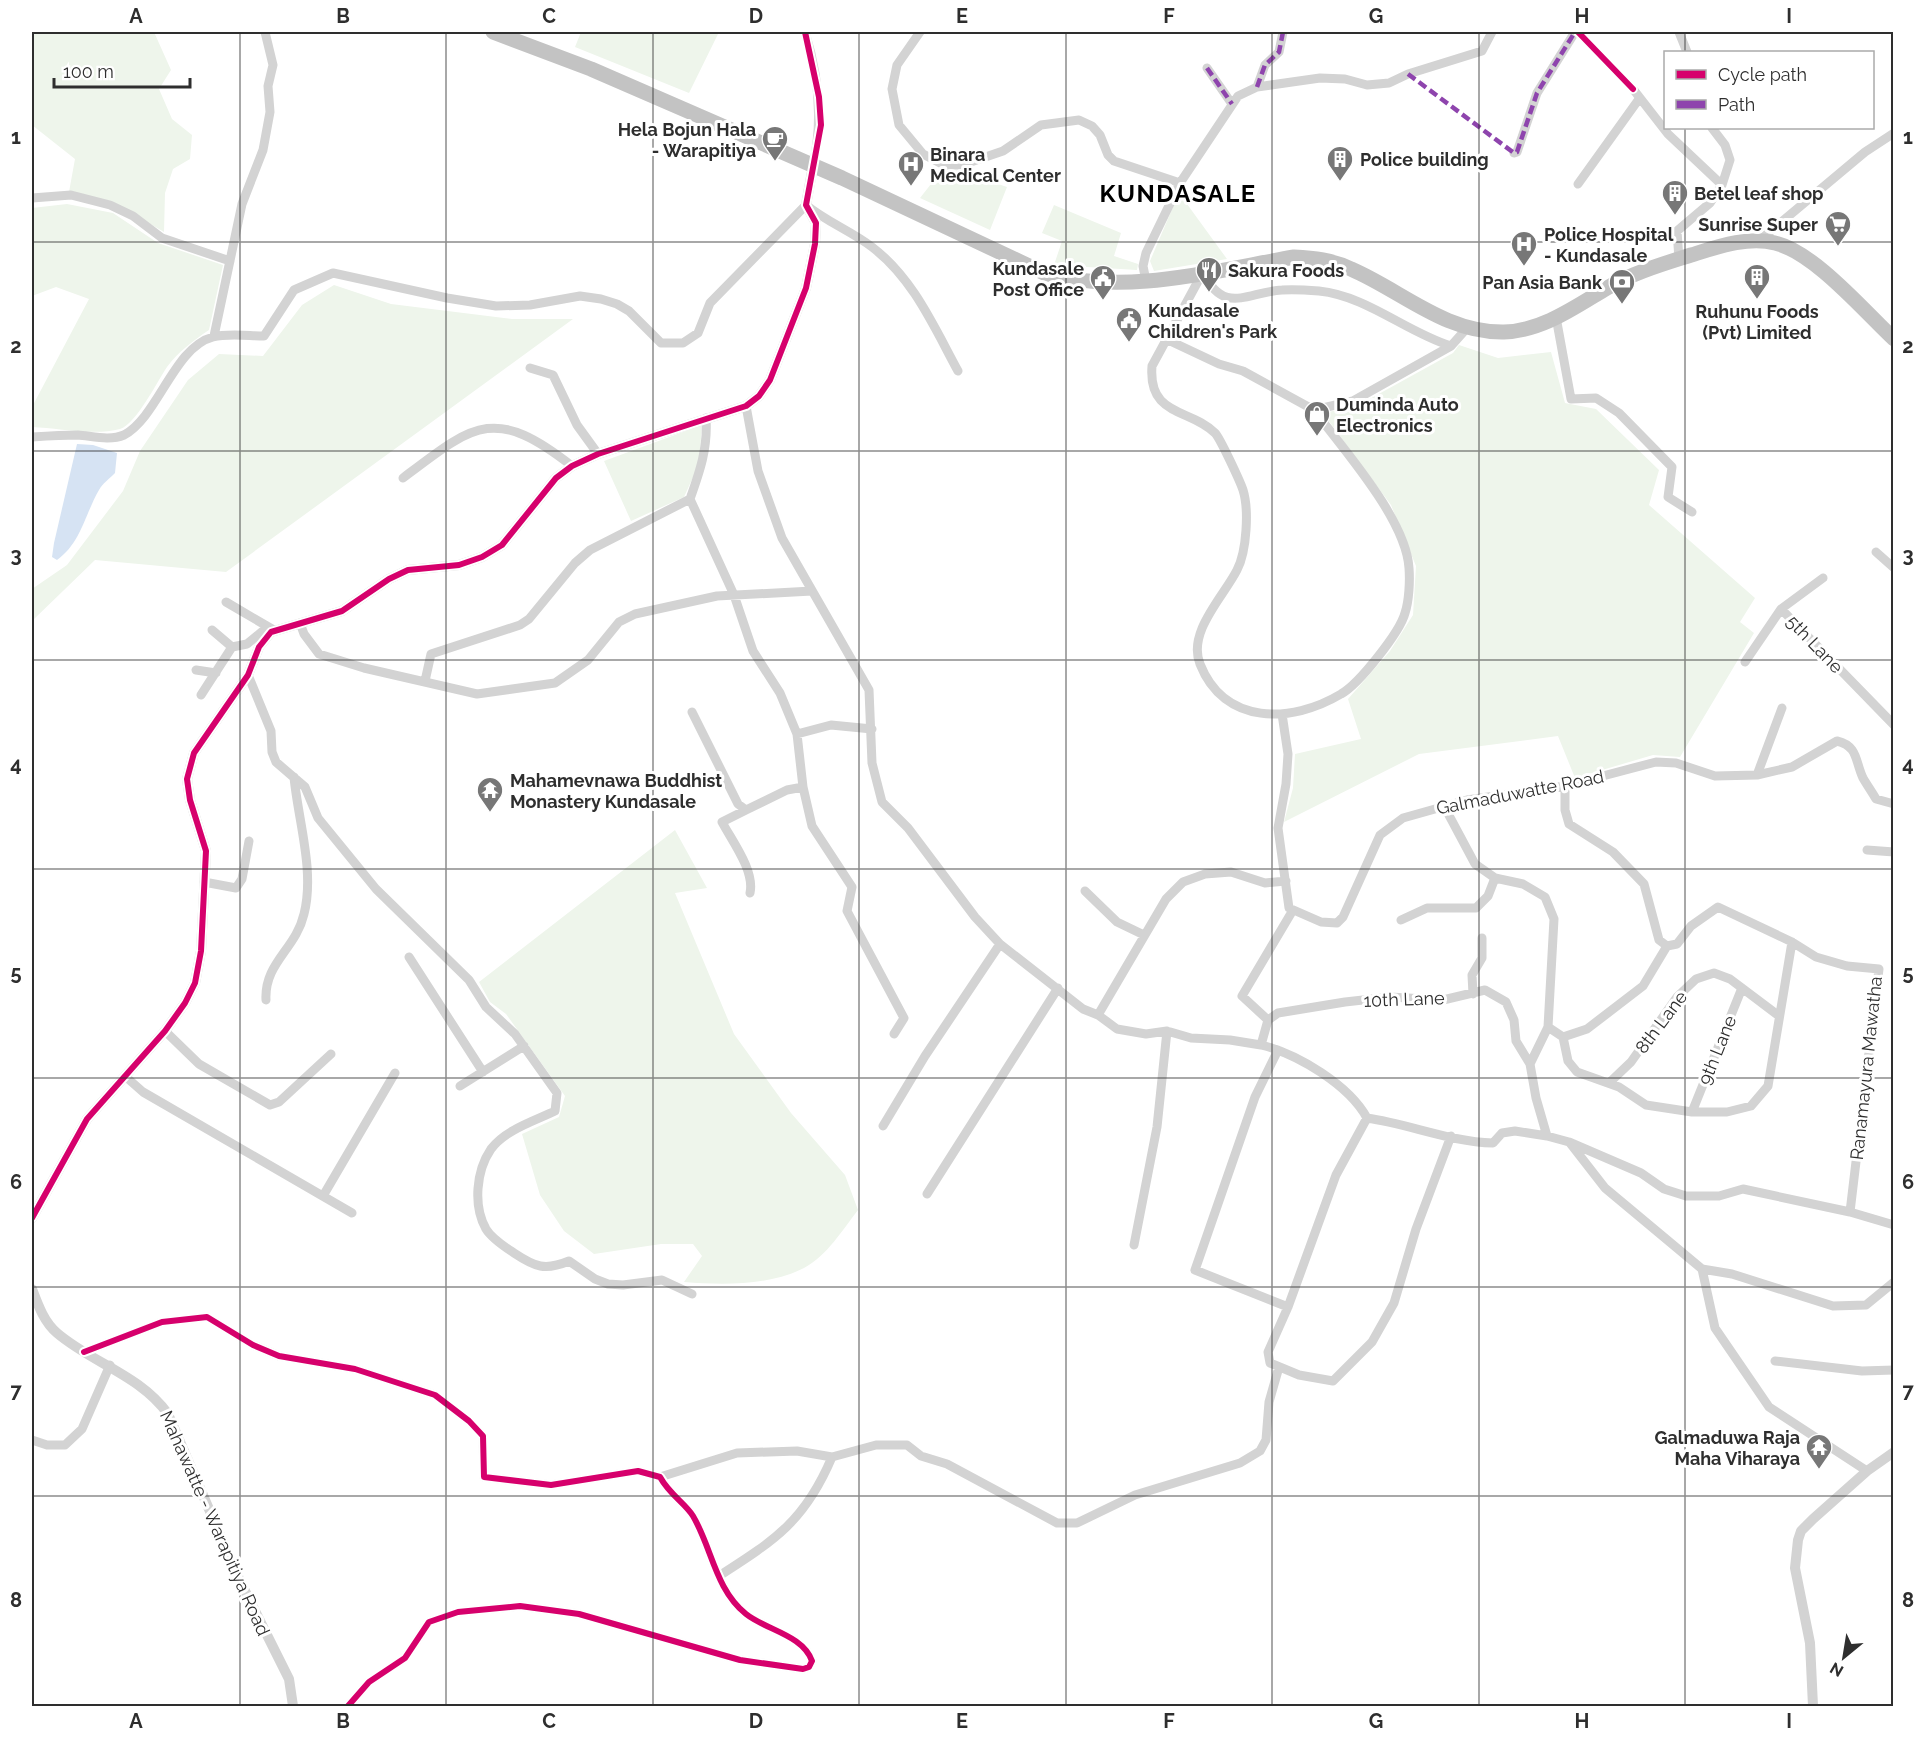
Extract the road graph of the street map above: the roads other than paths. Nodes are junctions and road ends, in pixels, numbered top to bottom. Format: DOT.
graph roads {
  1 [pos="266,32"];
  2 [pos="493,32"];
  3 [pos="805,32"];
  4 [pos="920,32"];
  5 [pos="1283,32"];
  6 [pos="1492,32"];
  7 [pos="1575,32"];
  8 [pos="1679,32"];
  9 [pos="1687,51"];
  10 [pos="1207,68"];
  11 [pos="1257,87"];
  12 [pos="1633,89"];
  13 [pos="1640,99"];
  14 [pos="1232,104"];
  15 [pos="1713,129"];
  16 [pos="1893,133"];
  17 [pos="1514,153"];
  18 [pos="813,166"];
  19 [pos="1180,183"];
  20 [pos="1578,184"];
  21 [pos="1722,184"];
  22 [pos="32,198"];
  23 [pos="806,205"];
  24 [pos="1759,241"];
  25 [pos="1679,259"];
  26 [pos="230,261"];
  27 [pos="1203,272"];
  28 [pos="1146,281"];
  29 [pos="1556,317"];
  30 [pos="1467,328"];
  31 [pos="214,336"];
  32 [pos="1893,339"];
  33 [pos="1168,340"];
  34 [pos="1451,346"];
  35 [pos="531,368"];
  36 [pos="958,370"];
  37 [pos="746,406"];
  38 [pos="1314,410"];
  39 [pos="706,418"];
  40 [pos="32,437"];
  41 [pos="598,454"];
  42 [pos="572,466"];
  43 [pos="403,478"];
  44 [pos="690,499"];
  45 [pos="1692,512"];
  46 [pos="1876,552"];
  47 [pos="1893,568"];
  48 [pos="1823,578"];
  49 [pos="812,591"];
  50 [pos="734,595"];
  51 [pos="226,602"];
  52 [pos="1781,609"];
  53 [pos="300,623"];
  54 [pos="212,630"];
  55 [pos="273,631"];
  56 [pos="232,647"];
  57 [pos="1745,662"];
  58 [pos="196,670"];
  59 [pos="216,673"];
  60 [pos="248,675"];
  61 [pos="425,681"];
  62 [pos="201,695"];
  63 [pos="1782,708"];
  64 [pos="692,712"];
  65 [pos="1282,714"];
  66 [pos="1893,725"];
  67 [pos="872,729"];
  68 [pos="797,734"];
  69 [pos="1757,775"];
  70 [pos="294,777"];
  71 [pos="1565,786"];
  72 [pos="803,787"];
  73 [pos="1893,804"];
  74 [pos="1444,806"];
  75 [pos="746,810"];
  76 [pos="249,841"];
  77 [pos="1867,850"];
  78 [pos="1893,852"];
  79 [pos="1495,878"];
  80 [pos="1286,881"];
  81 [pos="204,882"];
  82 [pos="1085,891"];
  83 [pos="750,893"];
  84 [pos="1293,910"];
  85 [pos="1401,920"];
  86 [pos="1144,935"];
  87 [pos="1482,938"];
  88 [pos="1792,942"];
  89 [pos="1000,944"];
  90 [pos="1667,946"];
  91 [pos="409,957"];
  92 [pos="1058,988"];
  93 [pos="1742,988"];
  94 [pos="1473,994"];
  95 [pos="266,1000"];
  96 [pos="1098,1015"];
  97 [pos="1779,1016"];
  98 [pos="1268,1020"];
  99 [pos="1548,1027"];
  100 [pos="165,1030"];
  101 [pos="1167,1031"];
  102 [pos="894,1034"];
  103 [pos="1563,1037"];
  104 [pos="1261,1045"];
  105 [pos="524,1046"];
  106 [pos="1278,1050"];
  107 [pos="331,1054"];
  108 [pos="1530,1064"];
  109 [pos="483,1072"];
  110 [pos="395,1073"];
  111 [pos="126,1077"];
  112 [pos="1609,1083"];
  113 [pos="460,1086"];
  114 [pos="1692,1112"];
  115 [pos="1367,1118"];
  116 [pos="883,1126"];
  117 [pos="1451,1136"];
  118 [pos="1546,1136"];
  119 [pos="1569,1142"];
  120 [pos="927,1194"];
  121 [pos="322,1196"];
  122 [pos="33,1211"];
  123 [pos="1850,1212"];
  124 [pos="352,1213"];
  125 [pos="1893,1225"];
  126 [pos="1134,1245"];
  127 [pos="1702,1269"];
  128 [pos="1893,1282"];
  129 [pos="32,1289"];
  130 [pos="692,1294"];
  131 [pos="1288,1307"];
  132 [pos="84,1352"];
  133 [pos="1775,1361"];
  134 [pos="110,1365"];
  135 [pos="1279,1367"];
  136 [pos="1893,1370"];
  137 [pos="32,1440"];
  138 [pos="1893,1452"];
  139 [pos="832,1457"];
  140 [pos="1867,1472"];
  141 [pos="660,1477"];
  142 [pos="718,1576"];
  143 [pos="293,1707"];
  144 [pos="348,1707"];
  145 [pos="1813,1707"];
  1 -- 26 [label="street"];
  2 -- 18 [label="highway"];
  3 -- 18 [label="street"];
  4 -- 19 [label="street"];
  5 -- 11 [label="street"];
  6 -- 11 [label="street"];
  7 -- 17 [label="street"];
  8 -- 9 [label="street"];
  10 -- 14 [label="street"];
  11 -- 14 [label="street"];
  12 -- 13 [label="street"];
  13 -- 20 [label="street"];
  13 -- 21 [label="street"];
  14 -- 19 [label="street"];
  15 -- 21 [label="street"];
  16 -- 24 [label="street"];
  18 -- 23 [label="street"];
  18 -- 28 [label="highway"];
  19 -- 28 [label="street"];
  21 -- 25 [label="street"];
  22 -- 26 [label="street"];
  23 -- 31 [label="street"];
  23 -- 36 [label="street"];
  23 -- 37 [label="street"];
  24 -- 25 [label="highway"];
  24 -- 32 [label="highway"];
  25 -- 29 [label="highway"];
  26 -- 31 [label="street"];
  27 -- 28 [label="highway"];
  27 -- 30 [label="highway"];
  27 -- 33 [label="street"];
  27 -- 34 [label="street"];
  29 -- 30 [label="highway"];
  29 -- 45 [label="street"];
  30 -- 34 [label="street"];
  31 -- 40 [label="street"];
  33 -- 38 [label="street"];
  33 -- 65 [label="street"];
  34 -- 38 [label="street"];
  35 -- 41 [label="street"];
  37 -- 39 [label="street"];
  37 -- 49 [label="street"];
  38 -- 65 [label="street"];
  39 -- 41 [label="street"];
  39 -- 44 [label="street"];
  41 -- 42 [label="street"];
  42 -- 43 [label="street"];
  42 -- 53 [label="street"];
  44 -- 50 [label="street"];
  44 -- 61 [label="street"];
  46 -- 47 [label="street"];
  48 -- 52 [label="street"];
  49 -- 50 [label="street"];
  49 -- 67 [label="street"];
  50 -- 61 [label="street"];
  50 -- 68 [label="street"];
  51 -- 55 [label="street"];
  52 -- 57 [label="street, 5th Lane"];
  52 -- 66 [label="street, 5th Lane"];
  53 -- 55 [label="street"];
  53 -- 61 [label="street"];
  54 -- 56 [label="street"];
  55 -- 56 [label="street"];
  55 -- 60 [label="street"];
  56 -- 59 [label="street"];
  58 -- 59 [label="street"];
  59 -- 62 [label="street"];
  60 -- 70 [label="street"];
  60 -- 81 [label="street"];
  63 -- 69 [label="street"];
  64 -- 75 [label="street"];
  65 -- 80 [label="street"];
  67 -- 68 [label="street"];
  67 -- 89 [label="street"];
  68 -- 72 [label="street"];
  69 -- 71 [label="street, Galmaduwatte Road"];
  69 -- 73 [label="street, Galmaduwatte Road"];
  70 -- 95 [label="street"];
  70 -- 105 [label="street"];
  71 -- 74 [label="street, Galmaduwatte Road"];
  71 -- 90 [label="street"];
  72 -- 75 [label="street"];
  72 -- 102 [label="street"];
  74 -- 79 [label="street"];
  74 -- 84 [label="street, Galmaduwatte Road"];
  75 -- 83 [label="street"];
  76 -- 81 [label="street"];
  77 -- 78 [label="street"];
  79 -- 85 [label="street"];
  79 -- 99 [label="street"];
  80 -- 84 [label="street"];
  80 -- 86 [label="street"];
  81 -- 100 [label="street"];
  82 -- 86 [label="street"];
  84 -- 98 [label="street"];
  86 -- 96 [label="street"];
  87 -- 94 [label="street"];
  88 -- 90 [label="street, Ranamayura Mawatha"];
  88 -- 97 [label="street"];
  88 -- 123 [label="street, Ranamayura Mawatha"];
  89 -- 92 [label="street"];
  89 -- 116 [label="street"];
  90 -- 103 [label="street"];
  91 -- 109 [label="street"];
  92 -- 96 [label="street"];
  92 -- 120 [label="street"];
  93 -- 97 [label="street, 8th Lane"];
  93 -- 112 [label="street, 8th Lane"];
  93 -- 114 [label="street, 9th Lane"];
  94 -- 98 [label="street, 10th Lane"];
  94 -- 108 [label="street, 10th Lane"];
  96 -- 101 [label="street"];
  97 -- 114 [label="street"];
  98 -- 104 [label="street"];
  99 -- 103 [label="street"];
  99 -- 108 [label="street"];
  100 -- 107 [label="street"];
  100 -- 111 [label="street"];
  101 -- 104 [label="street"];
  101 -- 126 [label="street"];
  103 -- 112 [label="street"];
  104 -- 106 [label="street"];
  105 -- 109 [label="street"];
  105 -- 130 [label="street"];
  106 -- 115 [label="street"];
  106 -- 131 [label="street"];
  108 -- 118 [label="street, 10th Lane"];
  109 -- 113 [label="street"];
  110 -- 121 [label="street"];
  111 -- 121 [label="street"];
  111 -- 122 [label="street"];
  112 -- 114 [label="street"];
  115 -- 117 [label="street"];
  115 -- 131 [label="street"];
  117 -- 118 [label="street"];
  117 -- 135 [label="street"];
  118 -- 119 [label="street"];
  119 -- 123 [label="street"];
  119 -- 127 [label="street"];
  121 -- 124 [label="street"];
  123 -- 125 [label="street"];
  127 -- 128 [label="street"];
  127 -- 140 [label="street"];
  129 -- 132 [label="street, Mahawatte - Warapitiya Road"];
  131 -- 135 [label="street"];
  132 -- 134 [label="street, Mahawatte - Warapitiya Road"];
  132 -- 141 [label="street"];
  133 -- 136 [label="street"];
  134 -- 137 [label="street"];
  134 -- 143 [label="street, Mahawatte - Warapitiya Road"];
  135 -- 139 [label="street"];
  138 -- 140 [label="street"];
  139 -- 141 [label="street"];
  139 -- 142 [label="street"];
  140 -- 145 [label="street"];
  141 -- 142 [label="street"];
  142 -- 144 [label="street"];
}
